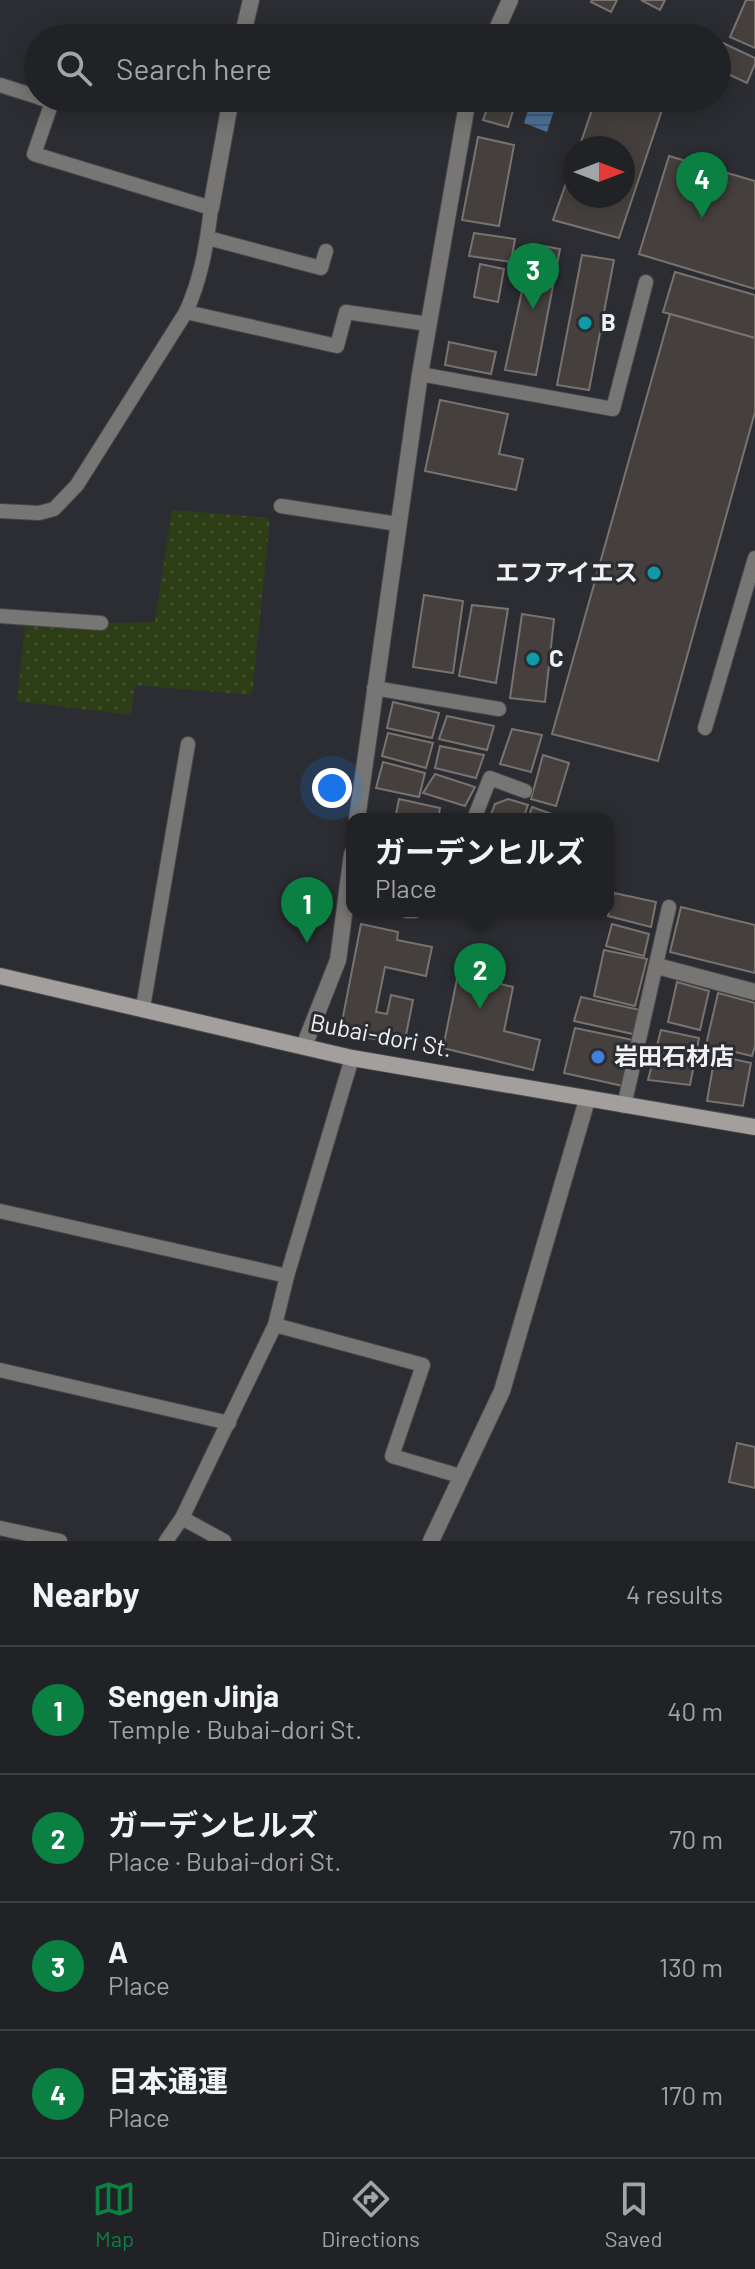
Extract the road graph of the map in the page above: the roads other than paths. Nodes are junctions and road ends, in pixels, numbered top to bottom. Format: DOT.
graph roads {
  1 [pos="251,0"];
  2 [pos="510,0"];
  3 [pos="245,24"];
  4 [pos="499,24"];
  5 [pos="0,85"];
  6 [pos="24,93"];
  7 [pos="49,112"];
  8 [pos="228,112"];
  9 [pos="466,112"];
  10 [pos="211,208"];
  11 [pos="208,238"];
  12 [pos="326,251"];
  13 [pos="646,282"];
  14 [pos="186,312"];
  15 [pos="428,324"];
  16 [pos="420,374"];
  17 [pos="281,506"];
  18 [pos="0,511"];
  19 [pos="398,524"];
  20 [pos="755,558"];
  21 [pos="0,616"];
  22 [pos="101,623"];
  23 [pos="374,688"];
  24 [pos="499,709"];
  25 [pos="705,728"];
  26 [pos="188,744"];
  27 [pos="525,791"];
  28 [pos="358,813"];
  29 [pos="476,813"];
  30 [pos="669,907"];
  31 [pos="346,916"];
  32 [pos="657,966"];
  33 [pos="0,976"];
  34 [pos="755,992"];
  35 [pos="143,1007"];
  36 [pos="304,1046"];
  37 [pos="352,1058"];
  38 [pos="587,1100"];
  39 [pos="624,1106"];
  40 [pos="755,1127"];
  41 [pos="0,1211"];
  42 [pos="287,1276"];
  43 [pos="275,1325"];
  44 [pos="0,1370"];
  45 [pos="229,1423"];
  46 [pos="460,1476"];
  47 [pos="182,1518"];
  48 [pos="0,1528"];
  49 [pos="60,1541"];
  50 [pos="166,1541"];
  51 [pos="224,1541"];
  52 [pos="431,1541"];
  1 -- 3 [label="street"];
  2 -- 4 [label="street"];
  5 -- 6 [label="lane"];
  7 -- 10 [label="lane"];
  8 -- 10 [label="street"];
  9 -- 15 [label="street"];
  10 -- 11 [label="lane"];
  11 -- 12 [label="lane"];
  11 -- 14 [label="lane"];
  13 -- 16 [label="lane"];
  14 -- 15 [label="lane"];
  14 -- 18 [label="lane"];
  15 -- 16 [label="street"];
  16 -- 19 [label="street"];
  17 -- 19 [label="lane"];
  19 -- 23 [label="street"];
  20 -- 25 [label="lane"];
  21 -- 22 [label="lane"];
  23 -- 24 [label="lane"];
  23 -- 28 [label="street"];
  26 -- 35 [label="lane"];
  27 -- 29 [label="lane"];
  30 -- 32 [label="lane"];
  31 -- 36 [label="street"];
  32 -- 34 [label="street"];
  32 -- 39 [label="lane"];
  33 -- 35 [label="street, Bubai-dori St."];
  35 -- 36 [label="street, Bubai-dori St."];
  36 -- 37 [label="street, Bubai-dori St."];
  37 -- 38 [label="street, Bubai-dori St."];
  37 -- 42 [label="lane"];
  38 -- 39 [label="street, Bubai-dori St."];
  38 -- 46 [label="street"];
  39 -- 40 [label="street, Bubai-dori St."];
  41 -- 42 [label="lane"];
  42 -- 43 [label="lane"];
  43 -- 45 [label="lane"];
  43 -- 46 [label="lane"];
  44 -- 45 [label="lane"];
  45 -- 47 [label="lane"];
  46 -- 52 [label="street"];
  47 -- 50 [label="lane"];
  47 -- 51 [label="lane"];
  48 -- 49 [label="lane"];
}
